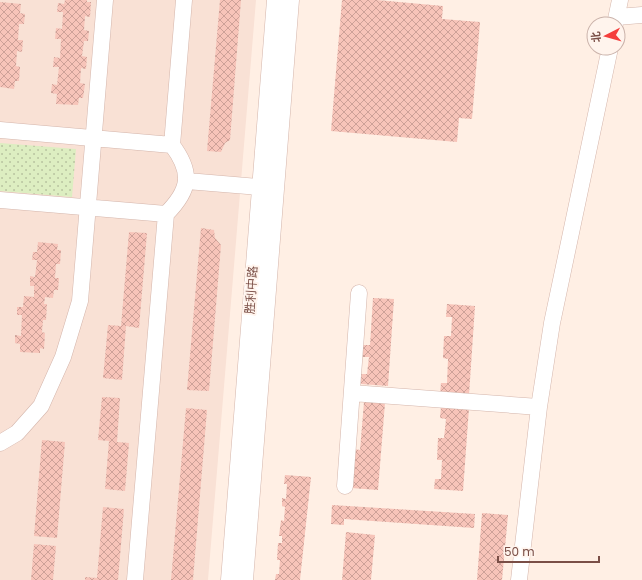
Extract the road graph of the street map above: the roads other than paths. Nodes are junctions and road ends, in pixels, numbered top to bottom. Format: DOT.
graph roads {
  1 [pos="105,0"];
  2 [pos="184,0"];
  3 [pos="275,0"];
  4 [pos="291,0"];
  5 [pos="620,0"];
  6 [pos="617,16"];
  7 [pos="642,16"];
  8 [pos="626,19"];
  9 [pos="608,56"];
  10 [pos="0,130"];
  11 [pos="93,138"];
  12 [pos="172,145"];
  13 [pos="187,181"];
  14 [pos="259,187"];
  15 [pos="0,200"];
  16 [pos="88,208"];
  17 [pos="166,214"];
  18 [pos="359,293"];
  19 [pos="352,393"];
  20 [pos="539,407"];
  21 [pos="0,443"];
  22 [pos="345,486"];
  23 [pos="135,580"];
  24 [pos="229,580"];
  25 [pos="245,580"];
  26 [pos="519,580"];
  1 -- 11 [label="street"];
  2 -- 12 [label="street"];
  3 -- 14 [label="street, 胜利中路"];
  4 -- 25 [label="street, 胜利中路"];
  5 -- 6 [label="street"];
  7 -- 8 [label="street"];
  9 -- 20 [label="street"];
  10 -- 11 [label="street"];
  11 -- 12 [label="street"];
  11 -- 16 [label="street"];
  12 -- 13 [label="street"];
  13 -- 14 [label="street"];
  13 -- 17 [label="street"];
  14 -- 24 [label="street, 胜利中路"];
  15 -- 16 [label="street"];
  16 -- 17 [label="street"];
  16 -- 21 [label="street"];
  17 -- 23 [label="street"];
  18 -- 19 [label="street"];
  19 -- 20 [label="street"];
  19 -- 22 [label="street"];
  20 -- 26 [label="street"];
}
